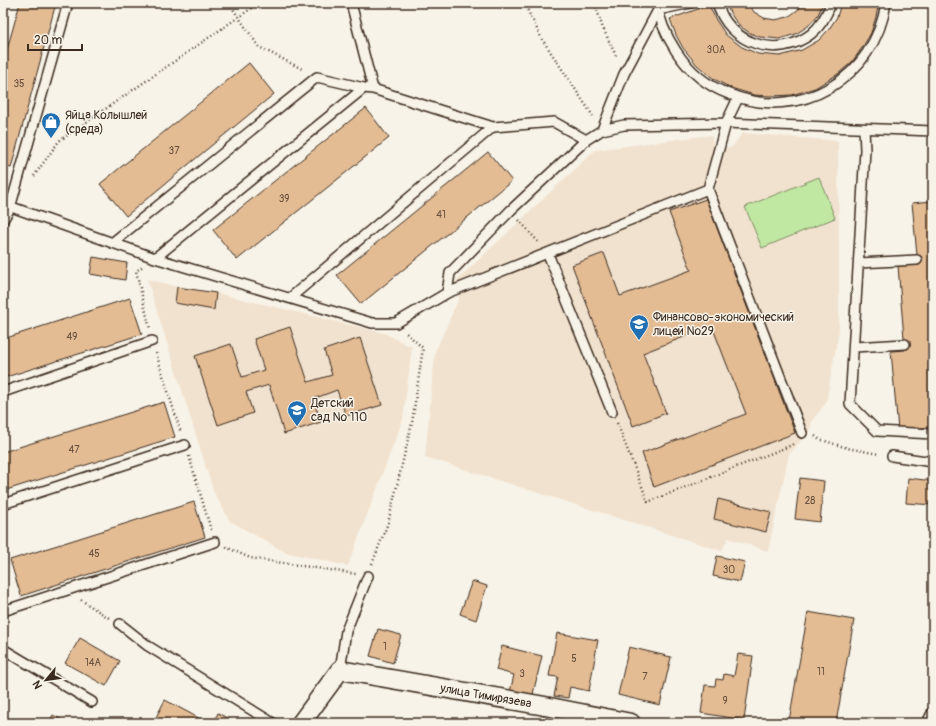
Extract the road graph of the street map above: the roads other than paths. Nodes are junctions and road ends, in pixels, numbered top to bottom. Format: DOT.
graph roads {
  1 [pos="68,3"];
  2 [pos="351,3"];
  3 [pos="691,3"];
  4 [pos="717,3"];
  5 [pos="831,3"];
  6 [pos="886,3"];
  7 [pos="658,6"];
  8 [pos="364,88"];
  9 [pos="374,89"];
  10 [pos="738,98"];
  11 [pos="726,123"];
  12 [pos="493,127"];
  13 [pos="864,129"];
  14 [pos="602,130"];
  15 [pos="933,131"];
  16 [pos="586,140"];
  17 [pos="708,189"];
  18 [pos="7,206"];
  19 [pos="3,220"];
  20 [pos="112,243"];
  21 [pos="548,254"];
  22 [pos="155,258"];
  23 [pos="918,260"];
  24 [pos="859,264"];
  25 [pos="447,293"];
  26 [pos="290,298"];
  27 [pos="152,341"];
  28 [pos="905,344"];
  29 [pos="854,347"];
  30 [pos="3,392"];
  31 [pos="612,412"];
  32 [pos="802,432"];
  33 [pos="933,434"];
  34 [pos="185,445"];
  35 [pos="892,456"];
  36 [pos="933,462"];
  37 [pos="3,504"];
  38 [pos="215,542"];
  39 [pos="368,576"];
  40 [pos="3,611"];
  41 [pos="120,624"];
  42 [pos="3,649"];
  43 [pos="340,670"];
  44 [pos="92,702"];
  45 [pos="933,711"];
  46 [pos="273,723"];
  47 [pos="300,723"];
  48 [pos="631,723"];
  49 [pos="927,723"];
  1 -- 18 [label="lane"];
  2 -- 9 [label="lane"];
  3 -- 7 [label="lane"];
  4 -- 5 [label="lane"];
  6 -- 10 [label="lane"];
  7 -- 10 [label="lane"];
  7 -- 14 [label="lane"];
  8 -- 9 [label="lane"];
  8 -- 20 [label="lane"];
  8 -- 22 [label="lane"];
  9 -- 12 [label="lane"];
  10 -- 11 [label="lane"];
  11 -- 13 [label="lane"];
  11 -- 14 [label="lane"];
  11 -- 17 [label="lane"];
  12 -- 16 [label="lane"];
  12 -- 26 [label="lane"];
  13 -- 15 [label="lane"];
  13 -- 24 [label="lane"];
  14 -- 16 [label="lane"];
  16 -- 25 [label="lane"];
  17 -- 21 [label="lane"];
  17 -- 32 [label="lane"];
  18 -- 19 [label="lane"];
  18 -- 20 [label="lane"];
  20 -- 22 [label="lane"];
  21 -- 25 [label="lane"];
  21 -- 31 [label="lane"];
  22 -- 26 [label="lane"];
  23 -- 24 [label="lane"];
  24 -- 29 [label="lane"];
  25 -- 26 [label="lane"];
  27 -- 30 [label="lane"];
  28 -- 29 [label="lane"];
  29 -- 33 [label="lane"];
  34 -- 37 [label="lane"];
  35 -- 36 [label="lane"];
  38 -- 40 [label="lane"];
  39 -- 43 [label="lane"];
  41 -- 46 [label="lane"];
  42 -- 44 [label="lane"];
  43 -- 47 [label="street"];
  43 -- 48 [label="street, улица Тимирязева"];
  45 -- 49 [label="lane"];
}
